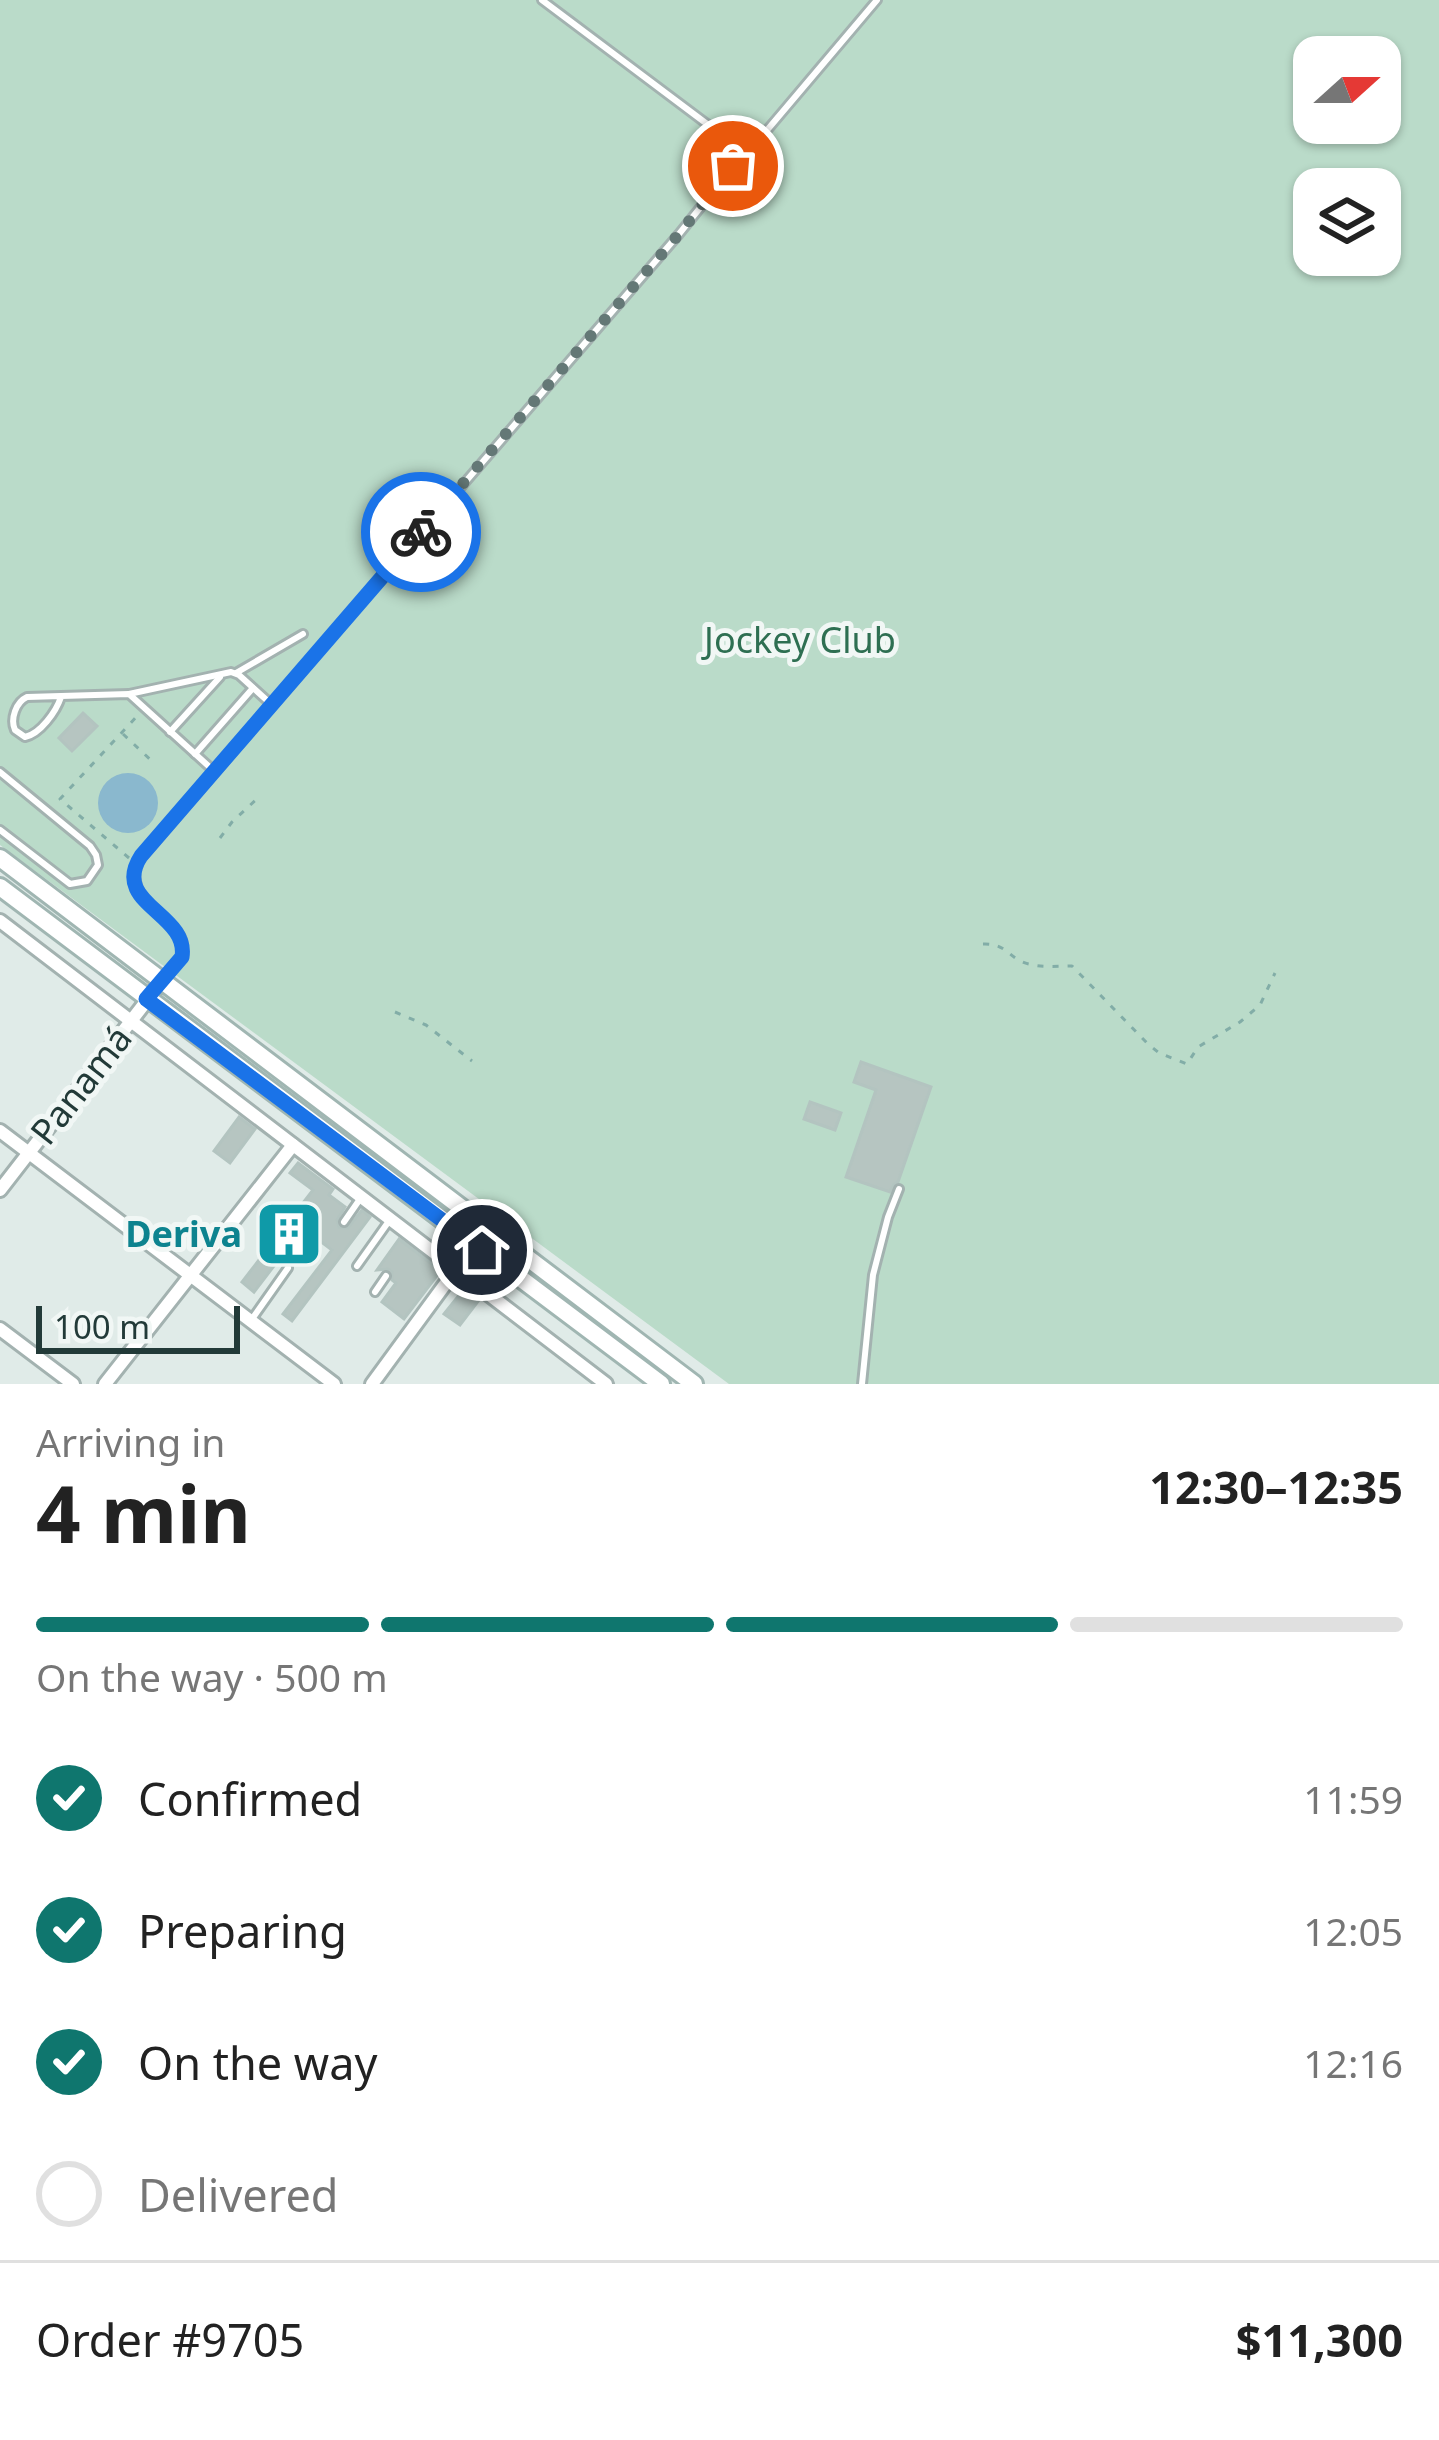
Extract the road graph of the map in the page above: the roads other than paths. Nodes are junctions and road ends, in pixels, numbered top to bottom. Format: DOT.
graph roads {
  1 [pos="542,0"];
  2 [pos="878,0"];
  3 [pos="735,159"];
  4 [pos="303,634"];
  5 [pos="236,673"];
  6 [pos="222,674"];
  7 [pos="253,688"];
  8 [pos="129,694"];
  9 [pos="61,697"];
  10 [pos="272,704"];
  11 [pos="170,732"];
  12 [pos="195,754"];
  13 [pos="214,771"];
  14 [pos="0,772"];
  15 [pos="0,830"];
  16 [pos="0,859"];
  17 [pos="0,887"];
  18 [pos="0,921"];
  19 [pos="162,981"];
  20 [pos="146,999"];
  21 [pos="130,1021"];
  22 [pos="0,1131"];
  23 [pos="293,1145"];
  24 [pos="28,1153"];
  25 [pos="899,1189"];
  26 [pos="0,1190"];
  27 [pos="363,1197"];
  28 [pos="391,1218"];
  29 [pos="344,1222"];
  30 [pos="357,1266"];
  31 [pos="288,1268"];
  32 [pos="458,1268"];
  33 [pos="386,1276"];
  34 [pos="192,1277"];
  35 [pos="375,1292"];
  36 [pos="250,1321"];
  37 [pos="0,1329"];
  38 [pos="73,1384"];
  39 [pos="105,1384"];
  40 [pos="334,1384"];
  41 [pos="372,1384"];
  42 [pos="606,1384"];
  43 [pos="661,1384"];
  44 [pos="694,1384"];
  45 [pos="862,1384"];
  1 -- 3 [label="lane"];
  2 -- 3 [label="lane"];
  3 -- 10 [label="lane"];
  4 -- 5 [label="lane"];
  5 -- 6 [label="lane"];
  5 -- 7 [label="lane"];
  6 -- 8 [label="lane"];
  6 -- 11 [label="lane"];
  7 -- 10 [label="lane"];
  7 -- 12 [label="lane"];
  8 -- 9 [label="lane"];
  8 -- 11 [label="lane"];
  9 -- 9 [label="lane"];
  10 -- 13 [label="lane"];
  11 -- 12 [label="lane"];
  12 -- 13 [label="lane"];
  13 -- 19 [label="lane"];
  14 -- 15 [label="lane"];
  16 -- 19 [label="main road"];
  17 -- 20 [label="main road"];
  18 -- 21 [label="street"];
  19 -- 20 [label="street, Panamá"];
  19 -- 44 [label="main road"];
  20 -- 21 [label="street, Panamá"];
  20 -- 43 [label="main road"];
  21 -- 23 [label="street"];
  21 -- 24 [label="street, Panamá"];
  22 -- 24 [label="street"];
  23 -- 27 [label="street"];
  23 -- 34 [label="street"];
  24 -- 26 [label="street, Panamá"];
  24 -- 34 [label="street"];
  25 -- 45 [label="lane"];
  27 -- 28 [label="street"];
  27 -- 29 [label="lane"];
  28 -- 30 [label="lane"];
  28 -- 32 [label="street"];
  31 -- 36 [label="lane"];
  32 -- 41 [label="street"];
  32 -- 42 [label="street"];
  33 -- 35 [label="lane"];
  34 -- 36 [label="street"];
  34 -- 39 [label="street"];
  36 -- 40 [label="street"];
  37 -- 38 [label="street"];
}
